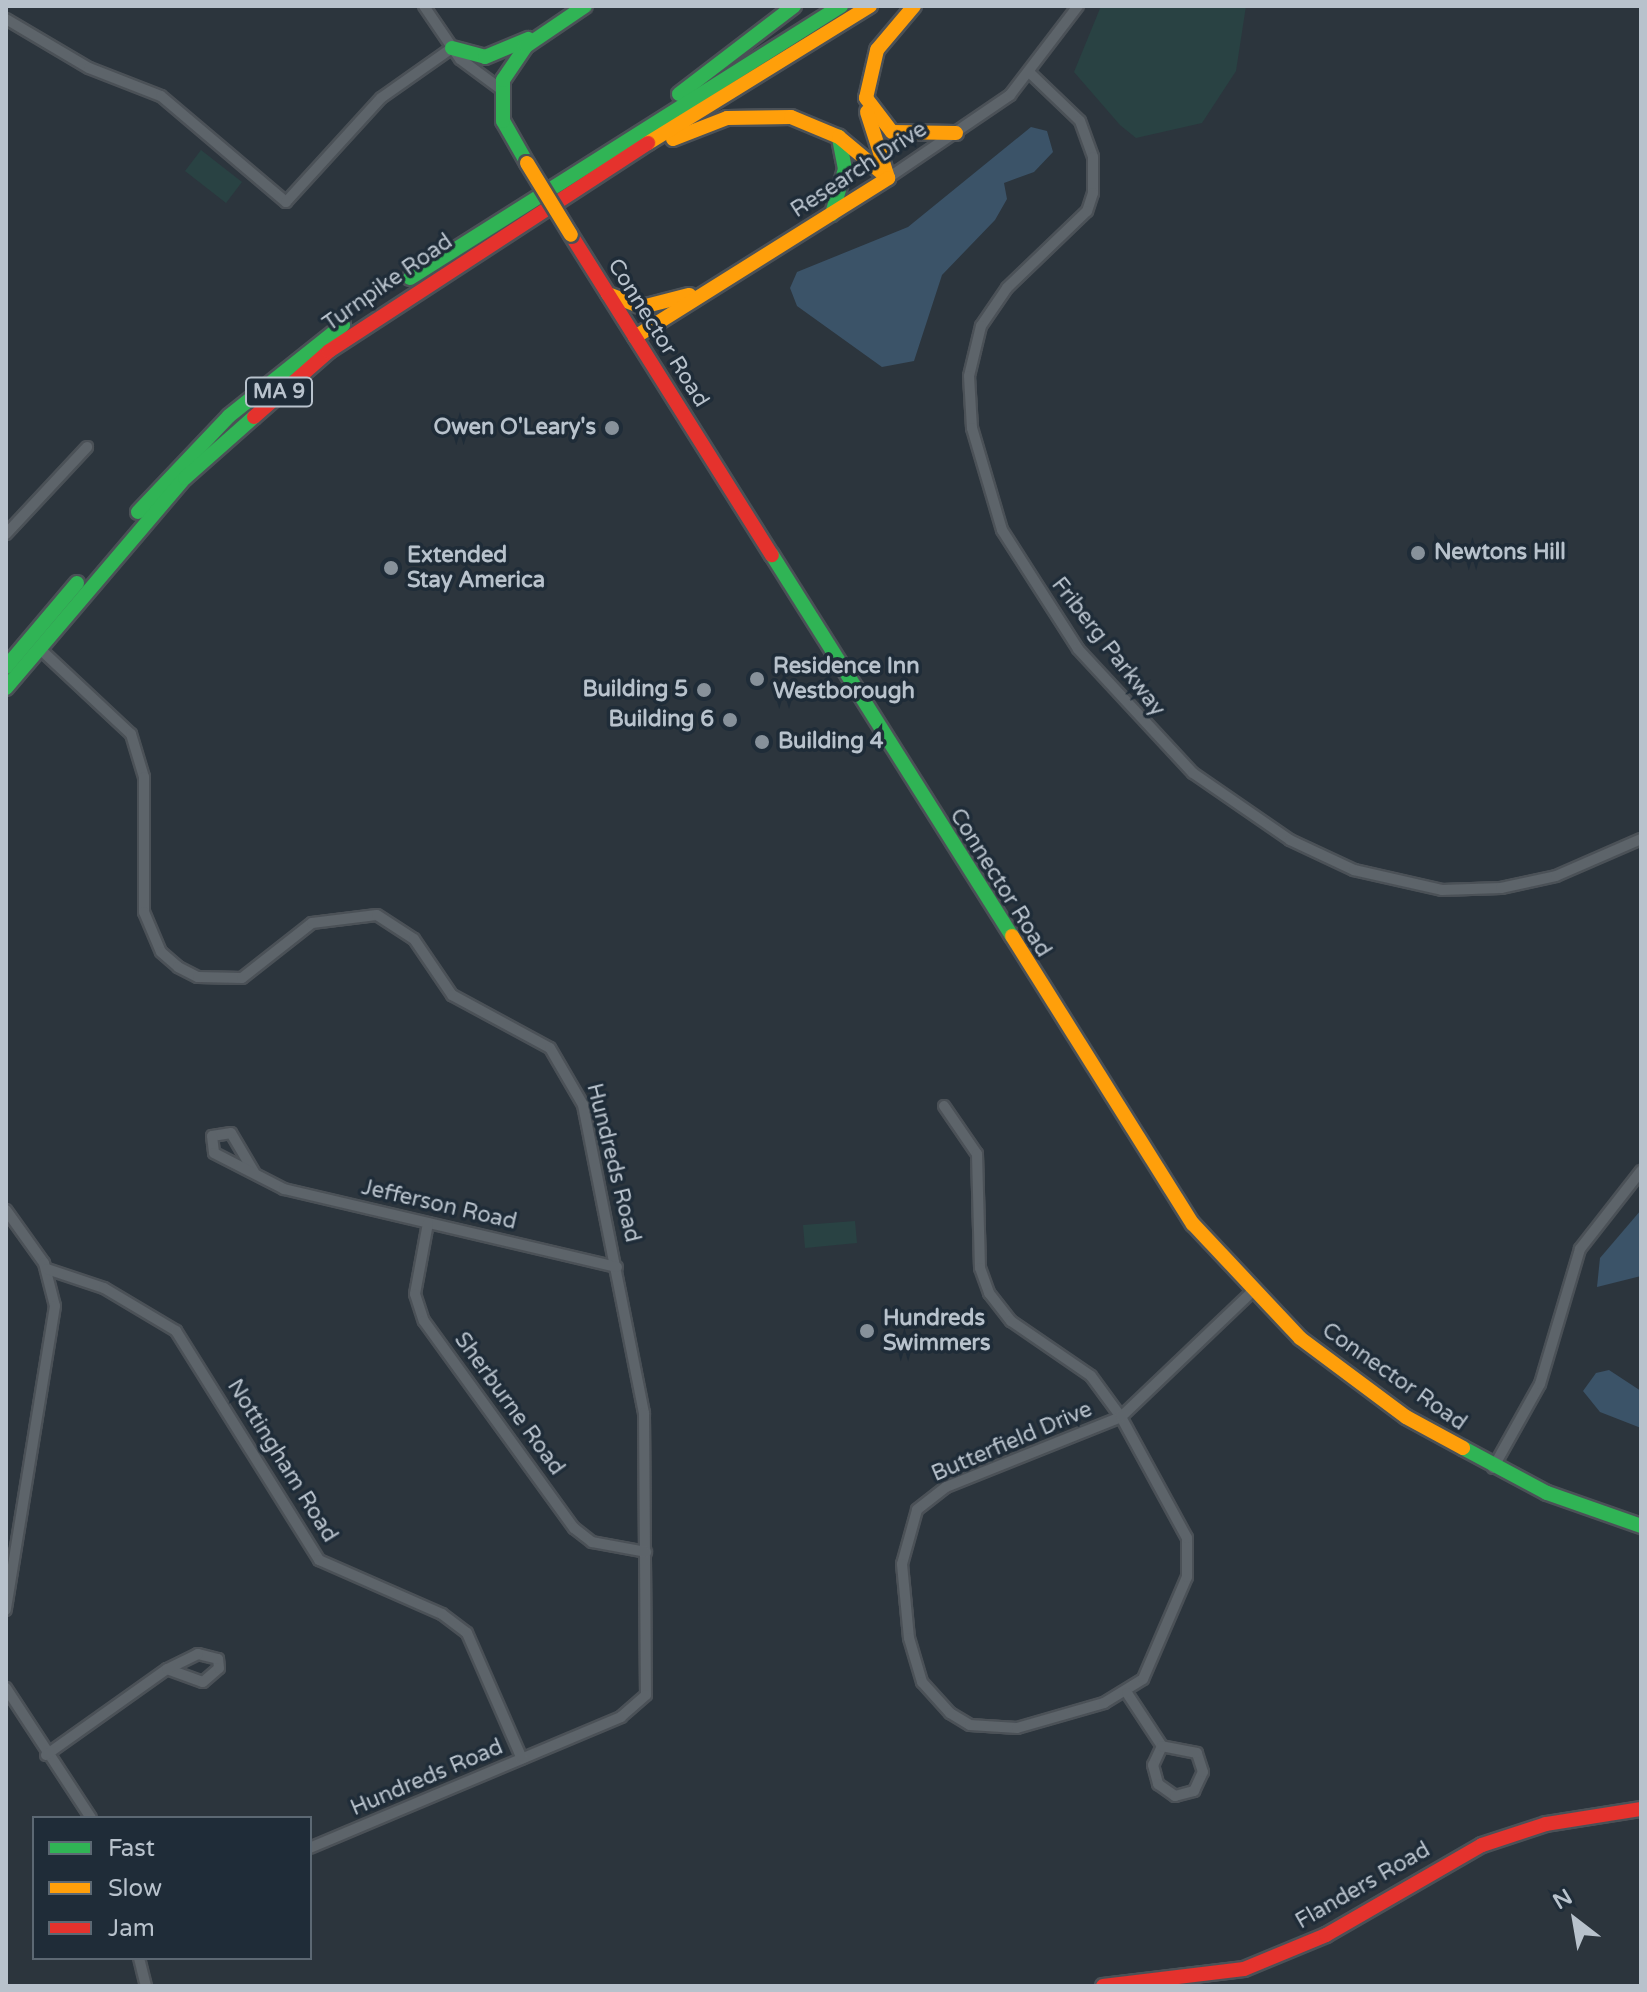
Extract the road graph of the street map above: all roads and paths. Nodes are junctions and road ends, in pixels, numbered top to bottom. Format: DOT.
graph roads {
  1 [pos="424,6"];
  2 [pos="585,6"];
  3 [pos="794,6"];
  4 [pos="841,6"];
  5 [pos="870,6"];
  6 [pos="914,6"];
  7 [pos="1078,6"];
  8 [pos="6,19"];
  9 [pos="553,26"];
  10 [pos="452,48"];
  11 [pos="1030,73"];
  12 [pos="502,90"];
  13 [pos="866,98"];
  14 [pos="956,133"];
  15 [pos="839,137"];
  16 [pos="629,138"];
  17 [pos="612,166"];
  18 [pos="888,178"];
  19 [pos="832,214"];
  20 [pos="722,281"];
  21 [pos="608,294"];
  22 [pos="635,337"];
  23 [pos="87,447"];
  24 [pos="6,534"];
  25 [pos="39,648"];
  26 [pos="6,667"];
  27 [pos="6,688"];
  28 [pos="1641,839"];
  29 [pos="944,1106"];
  30 [pos="1641,1171"];
  31 [pos="254,1172"];
  32 [pos="6,1210"];
  33 [pos="428,1223"];
  34 [pos="617,1267"];
  35 [pos="47,1269"];
  36 [pos="1252,1292"];
  37 [pos="1121,1417"];
  38 [pos="1493,1468"];
  39 [pos="1641,1526"];
  40 [pos="646,1552"];
  41 [pos="6,1610"];
  42 [pos="167,1669"];
  43 [pos="6,1688"];
  44 [pos="1127,1693"];
  45 [pos="1162,1746"];
  46 [pos="46,1755"];
  47 [pos="522,1759"];
  48 [pos="1641,1809"];
  49 [pos="90,1816"];
  50 [pos="312,1847"];
  51 [pos="140,1960"];
  52 [pos="146,1986"];
  53 [pos="1103,1986"];
  1 -- 10 [label="street"];
  2 -- 9 [label="main road"];
  3 -- 16 [label="main road"];
  4 -- 16 [label="main road, Turnpike Road / MA 9"];
  5 -- 17 [label="main road, Turnpike Road / MA 9"];
  6 -- 13 [label="main road"];
  7 -- 11 [label="street, Research Drive"];
  8 -- 10 [label="street"];
  9 -- 10 [label="main road"];
  9 -- 12 [label="main road"];
  10 -- 12 [label="street"];
  11 -- 14 [label="street, Research Drive"];
  11 -- 28 [label="street, Friberg Parkway"];
  12 -- 21 [label="main road, Connector Road, bridge"];
  13 -- 14 [label="main road"];
  13 -- 18 [label="main road"];
  14 -- 18 [label="street, Research Drive"];
  15 -- 17 [label="main road"];
  15 -- 18 [label="main road"];
  15 -- 19 [label="main road"];
  16 -- 26 [label="main road, Turnpike Road / MA 9"];
  17 -- 25 [label="main road, Turnpike Road / MA 9"];
  18 -- 19 [label="main road, Research Drive"];
  19 -- 20 [label="main road, Research Drive"];
  20 -- 21 [label="main road"];
  20 -- 22 [label="main road, Research Drive"];
  21 -- 22 [label="main road, Connector Road"];
  22 -- 36 [label="main road, Connector Road"];
  23 -- 24 [label="street"];
  25 -- 27 [label="main road, Turnpike Road / MA 9"];
  25 -- 34 [label="street, Hundreds Road"];
  29 -- 37 [label="street"];
  30 -- 38 [label="street"];
  31 -- 31 [label="street, Jefferson Road"];
  31 -- 33 [label="street, Jefferson Road"];
  32 -- 35 [label="street"];
  33 -- 34 [label="street, Jefferson Road"];
  33 -- 40 [label="street, Sherburne Road"];
  34 -- 40 [label="street, Hundreds Road"];
  35 -- 41 [label="street"];
  35 -- 47 [label="street, Nottingham Road"];
  36 -- 37 [label="street, Butterfield Drive"];
  36 -- 38 [label="main road, Connector Road"];
  37 -- 44 [label="street, Butterfield Drive"];
  37 -- 44 [label="street, Butterfield Drive"];
  38 -- 39 [label="main road, Connector Road"];
  40 -- 47 [label="street, Hundreds Road"];
  42 -- 42 [label="street"];
  42 -- 46 [label="street"];
  43 -- 46 [label="street"];
  44 -- 45 [label="street"];
  45 -- 45 [label="street"];
  46 -- 49 [label="street"];
  47 -- 50 [label="street, Hundreds Road"];
  48 -- 53 [label="main road, Flanders Road"];
  51 -- 52 [label="street"];
}
